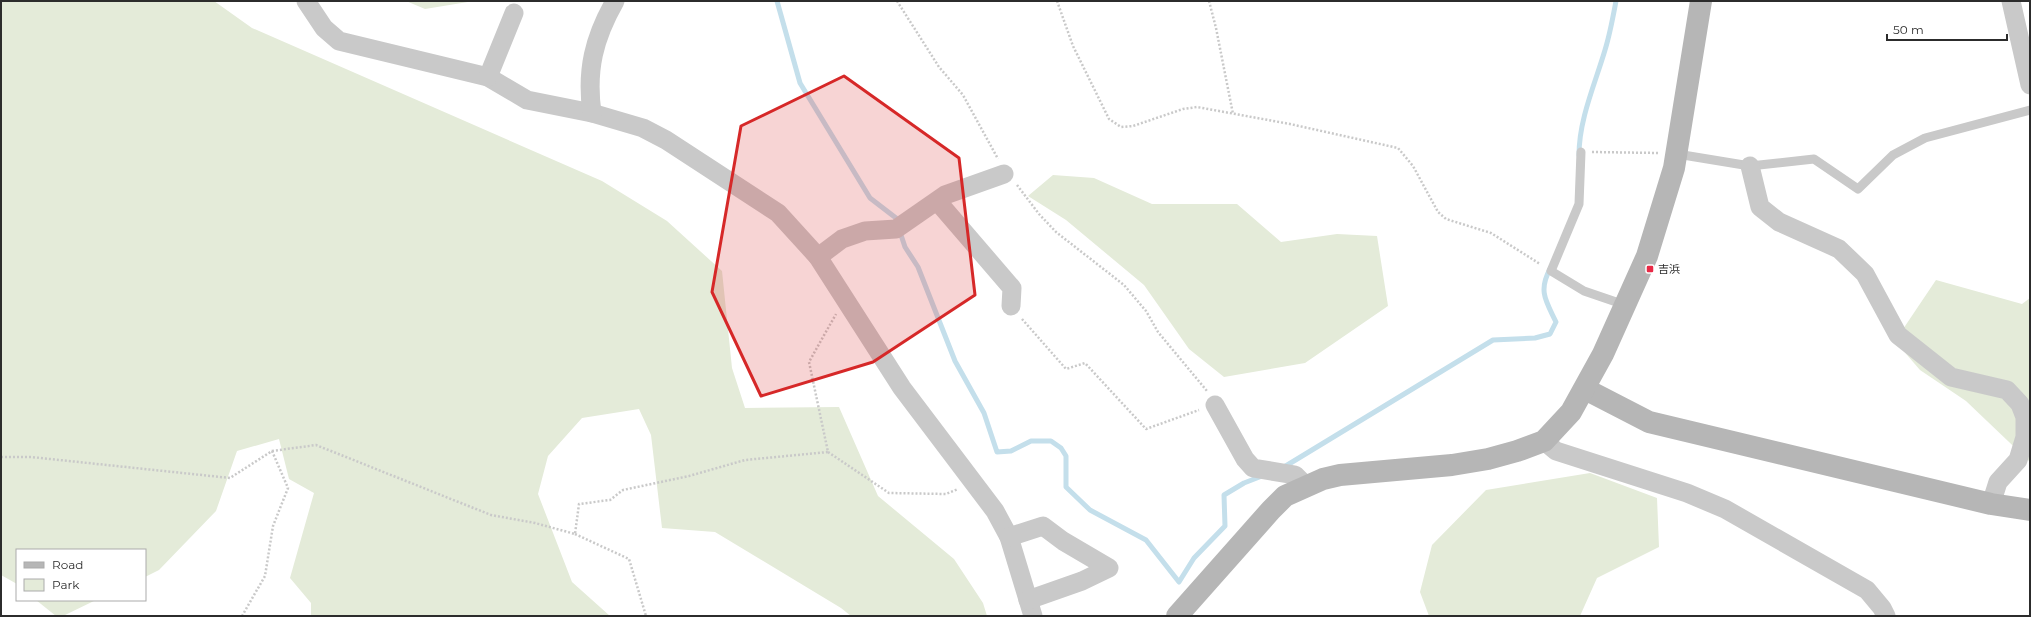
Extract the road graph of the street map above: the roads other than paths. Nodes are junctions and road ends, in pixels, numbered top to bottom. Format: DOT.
graph roads {
  1 [pos="306,1"];
  2 [pos="615,1"];
  3 [pos="1702,1"];
  4 [pos="2011,1"];
  5 [pos="514,13"];
  6 [pos="488,77"];
  7 [pos="2030,85"];
  8 [pos="2030,110"];
  9 [pos="592,113"];
  10 [pos="1581,152"];
  11 [pos="1676,154"];
  12 [pos="1750,166"];
  13 [pos="1004,174"];
  14 [pos="938,202"];
  15 [pos="818,257"];
  16 [pos="1625,305"];
  17 [pos="1011,306"];
  18 [pos="1585,389"];
  19 [pos="1215,405"];
  20 [pos="1544,441"];
  21 [pos="1306,486"];
  22 [pos="1991,504"];
  23 [pos="2030,510"];
  24 [pos="1009,537"];
  25 [pos="1030,608"];
  26 [pos="1885,613"];
  27 [pos="1177,616"];
  1 -- 6 [label="street"];
  2 -- 9 [label="street"];
  3 -- 11 [label="street"];
  4 -- 7 [label="street"];
  5 -- 6 [label="street"];
  6 -- 9 [label="street"];
  8 -- 12 [label="lane"];
  9 -- 15 [label="street"];
  10 -- 16 [label="lane"];
  11 -- 12 [label="lane"];
  11 -- 16 [label="street"];
  12 -- 22 [label="street"];
  13 -- 14 [label="street"];
  14 -- 15 [label="street"];
  14 -- 17 [label="street"];
  15 -- 24 [label="street"];
  16 -- 18 [label="street"];
  18 -- 20 [label="street"];
  18 -- 22 [label="street"];
  19 -- 21 [label="street"];
  20 -- 21 [label="street"];
  20 -- 26 [label="street"];
  21 -- 27 [label="street"];
  22 -- 23 [label="street"];
  24 -- 25 [label="street"];
  24 -- 25 [label="street"];
}
